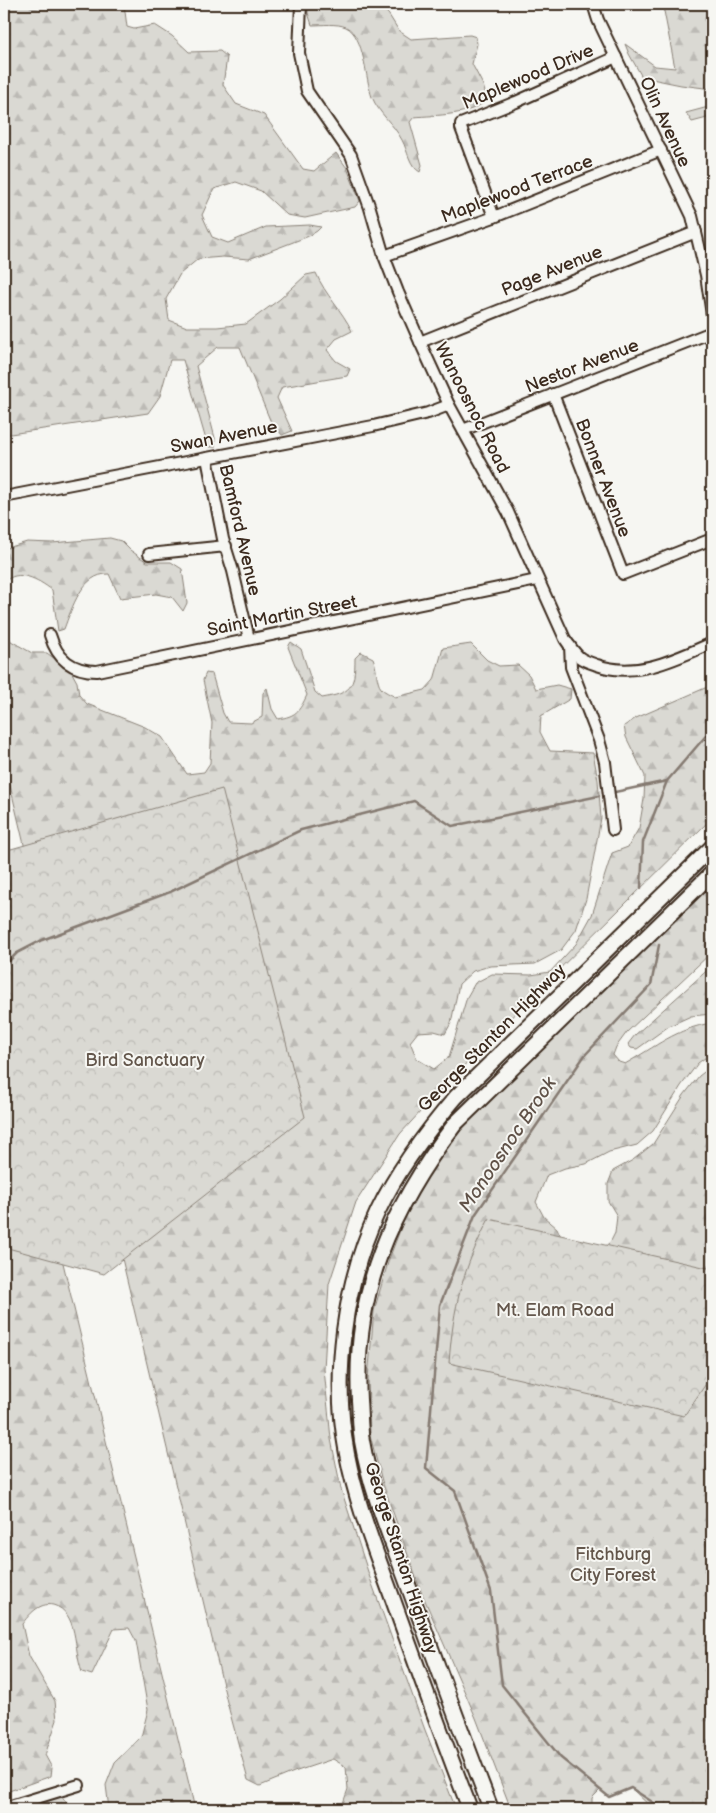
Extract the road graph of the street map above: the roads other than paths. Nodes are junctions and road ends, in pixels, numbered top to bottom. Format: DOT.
graph roads {
  1 [pos="301,4"];
  2 [pos="594,4"];
  3 [pos="616,57"];
  4 [pos="660,150"];
  5 [pos="494,217"];
  6 [pos="696,232"];
  7 [pos="384,256"];
  8 [pos="712,315"];
  9 [pos="712,332"];
  10 [pos="420,342"];
  11 [pos="553,394"];
  12 [pos="449,405"];
  13 [pos="463,430"];
  14 [pos="206,458"];
  15 [pos="4,497"];
  16 [pos="712,539"];
  17 [pos="226,546"];
  18 [pos="149,554"];
  19 [pos="537,580"];
  20 [pos="50,635"];
  21 [pos="249,639"];
  22 [pos="712,643"];
  23 [pos="570,646"];
  24 [pos="613,830"];
  25 [pos="712,848"];
  26 [pos="712,872"];
  27 [pos="79,1785"];
  28 [pos="4,1808"];
  29 [pos="470,1809"];
  30 [pos="491,1809"];
  1 -- 7 [label="street, Wanoosnoc Road"];
  2 -- 3 [label="street, Olin Avenue"];
  3 -- 4 [label="street, Olin Avenue"];
  3 -- 5 [label="street, Maplewood Drive"];
  4 -- 5 [label="street, Maplewood Terrace"];
  4 -- 6 [label="street, Olin Avenue"];
  5 -- 7 [label="street, Maplewood Terrace"];
  6 -- 8 [label="street, Olin Avenue"];
  6 -- 10 [label="street, Page Avenue"];
  7 -- 10 [label="street, Wanoosnoc Road"];
  9 -- 11 [label="street, Nestor Avenue"];
  10 -- 12 [label="street, Wanoosnoc Road"];
  11 -- 13 [label="street, Nestor Avenue"];
  11 -- 16 [label="street, Bonner Avenue"];
  12 -- 13 [label="street, Wanoosnoc Road"];
  12 -- 14 [label="street, Swan Avenue"];
  13 -- 19 [label="street, Wanoosnoc Road"];
  14 -- 15 [label="street, Swan Avenue"];
  14 -- 17 [label="street, Bamford Avenue"];
  17 -- 18 [label="street"];
  17 -- 21 [label="street, Bamford Avenue"];
  19 -- 21 [label="street, Saint Martin Street"];
  19 -- 23 [label="street, Wanoosnoc Road"];
  20 -- 21 [label="street, Saint Martin Street"];
  22 -- 23 [label="street"];
  23 -- 24 [label="street, Wanoosnoc Road"];
  25 -- 29 [label="highway, George Stanton Highway"];
  26 -- 30 [label="highway, George Stanton Highway"];
  27 -- 28 [label="street"];
}
